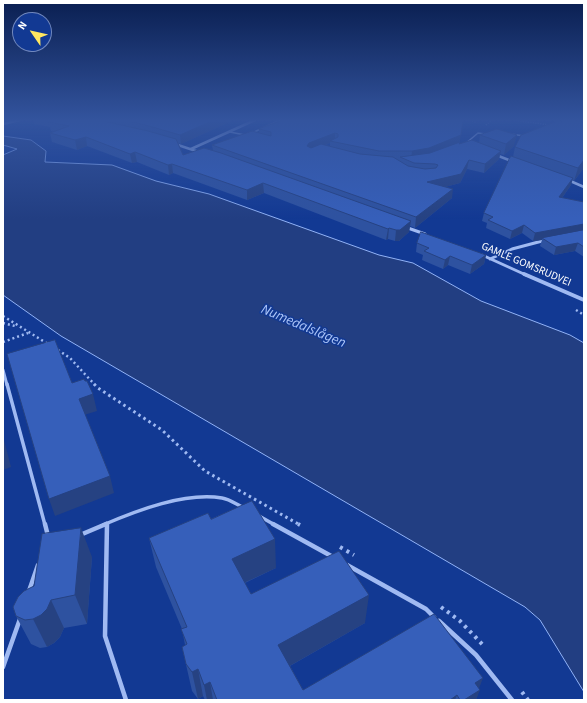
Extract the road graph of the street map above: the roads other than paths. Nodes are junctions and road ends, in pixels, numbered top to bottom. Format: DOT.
graph roads {
  1 [pos="201,153"];
  2 [pos="492,153"];
  3 [pos="204,154"];
  4 [pos="516,163"];
  5 [pos="562,178"];
  6 [pos="584,187"];
  7 [pos="404,226"];
  8 [pos="432,237"];
  9 [pos="548,240"];
  10 [pos="478,254"];
  11 [pos="490,259"];
  12 [pos="584,300"];
  13 [pos="3,370"];
  14 [pos="5,382"];
  15 [pos="244,508"];
  16 [pos="251,512"];
  17 [pos="107,523"];
  18 [pos="72,538"];
  19 [pos="49,541"];
  20 [pos="43,558"];
  21 [pos="338,560"];
  22 [pos="345,564"];
  23 [pos="27,595"];
  24 [pos="21,616"];
  25 [pos="4,663"];
  26 [pos="126,700"];
  27 [pos="512,700"];
  1 -- 3 [label="street"];
  2 -- 4 [label="street"];
  5 -- 6 [label="street"];
  7 -- 8 [label="street"];
  9 -- 11 [label="street"];
  10 -- 11 [label="street, GAMLE GOMSRUDVEI"];
  11 -- 12 [label="street, GAMLE GOMSRUDVEI"];
  13 -- 14 [label="lane"];
  14 -- 19 [label="lane"];
  15 -- 17 [label="lane"];
  16 -- 21 [label="lane"];
  17 -- 18 [label="lane"];
  17 -- 26 [label="lane"];
  20 -- 23 [label="lane"];
  22 -- 27 [label="lane"];
  24 -- 25 [label="lane"];
}
